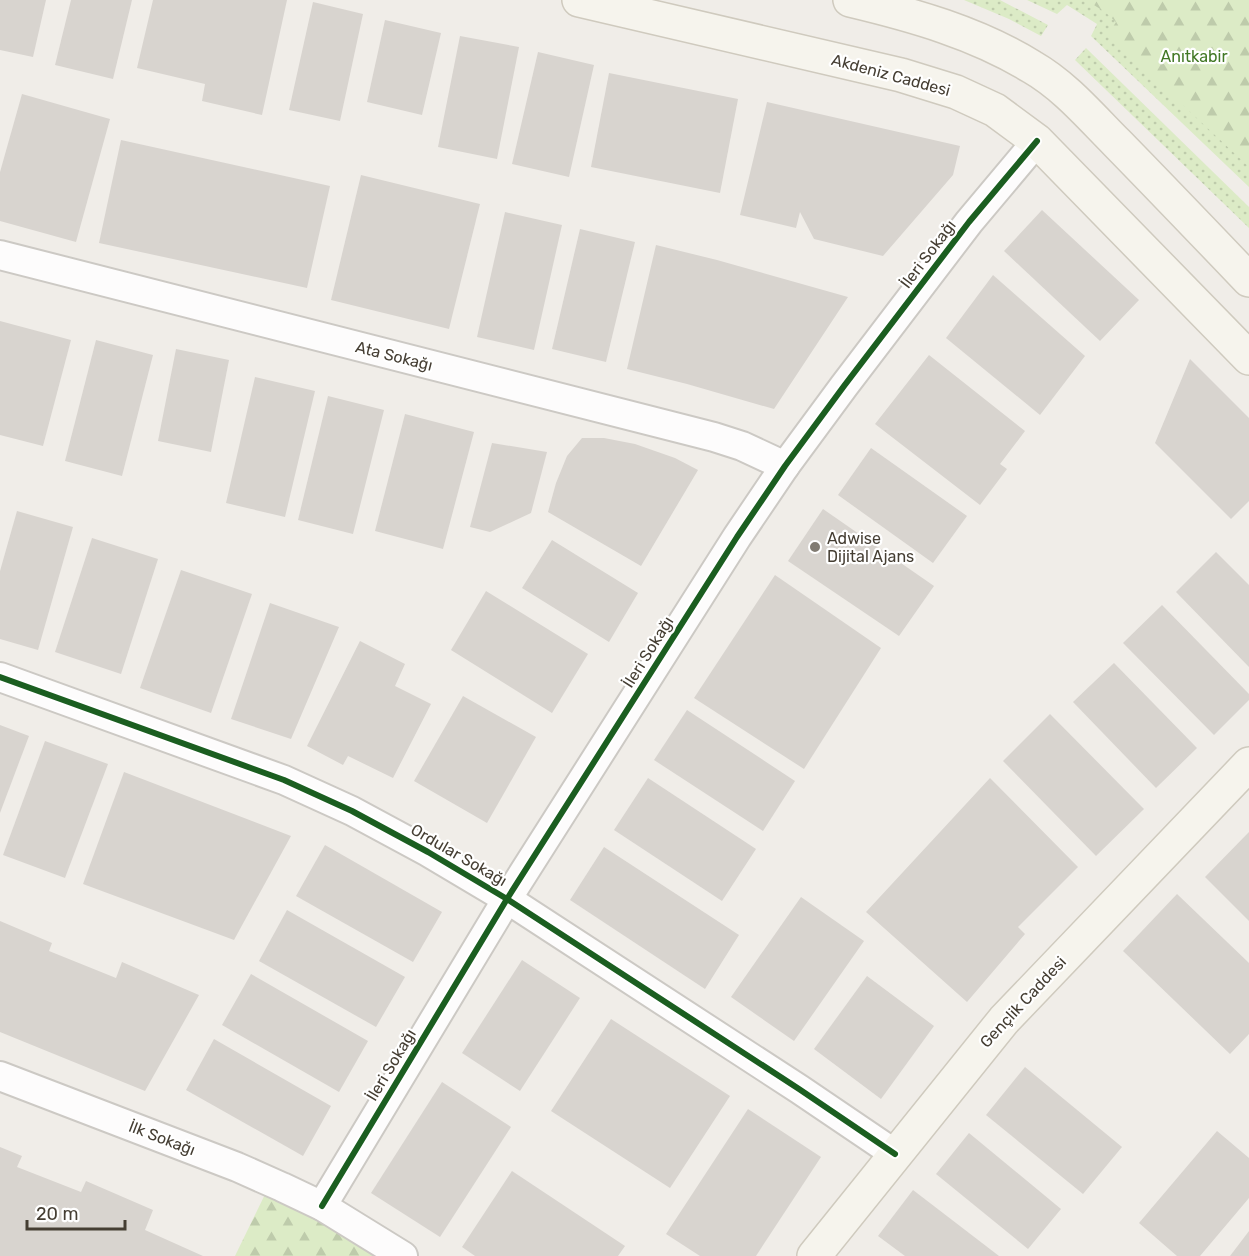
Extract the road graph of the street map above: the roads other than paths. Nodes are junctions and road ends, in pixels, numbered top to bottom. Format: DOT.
graph roads {
  1 [pos="579,0"];
  2 [pos="850,0"];
  3 [pos="1036,141"];
  4 [pos="0,255"];
  5 [pos="1249,280"];
  6 [pos="1249,358"];
  7 [pos="784,466"];
  8 [pos="0,677"];
  9 [pos="1249,764"];
  10 [pos="507,899"];
  11 [pos="0,1076"];
  12 [pos="895,1154"];
  13 [pos="322,1206"];
  14 [pos="403,1256"];
  15 [pos="814,1256"];
  1 -- 3 [label="main road, Akdeniz Caddesi"];
  2 -- 5 [label="main road"];
  3 -- 6 [label="main road, Akdeniz Caddesi"];
  3 -- 7 [label="street, İleri Sokağı"];
  4 -- 7 [label="street, Ata Sokağı"];
  7 -- 10 [label="street, İleri Sokağı"];
  8 -- 10 [label="street, Ordular Sokağı"];
  9 -- 12 [label="main road, Gençlik Caddesi"];
  10 -- 12 [label="street, Ordular Sokağı"];
  10 -- 13 [label="street, İleri Sokağı"];
  11 -- 13 [label="street, İlk Sokağı"];
  12 -- 15 [label="main road, Gençlik Caddesi"];
  13 -- 14 [label="street, İlk Sokağı"];
}
